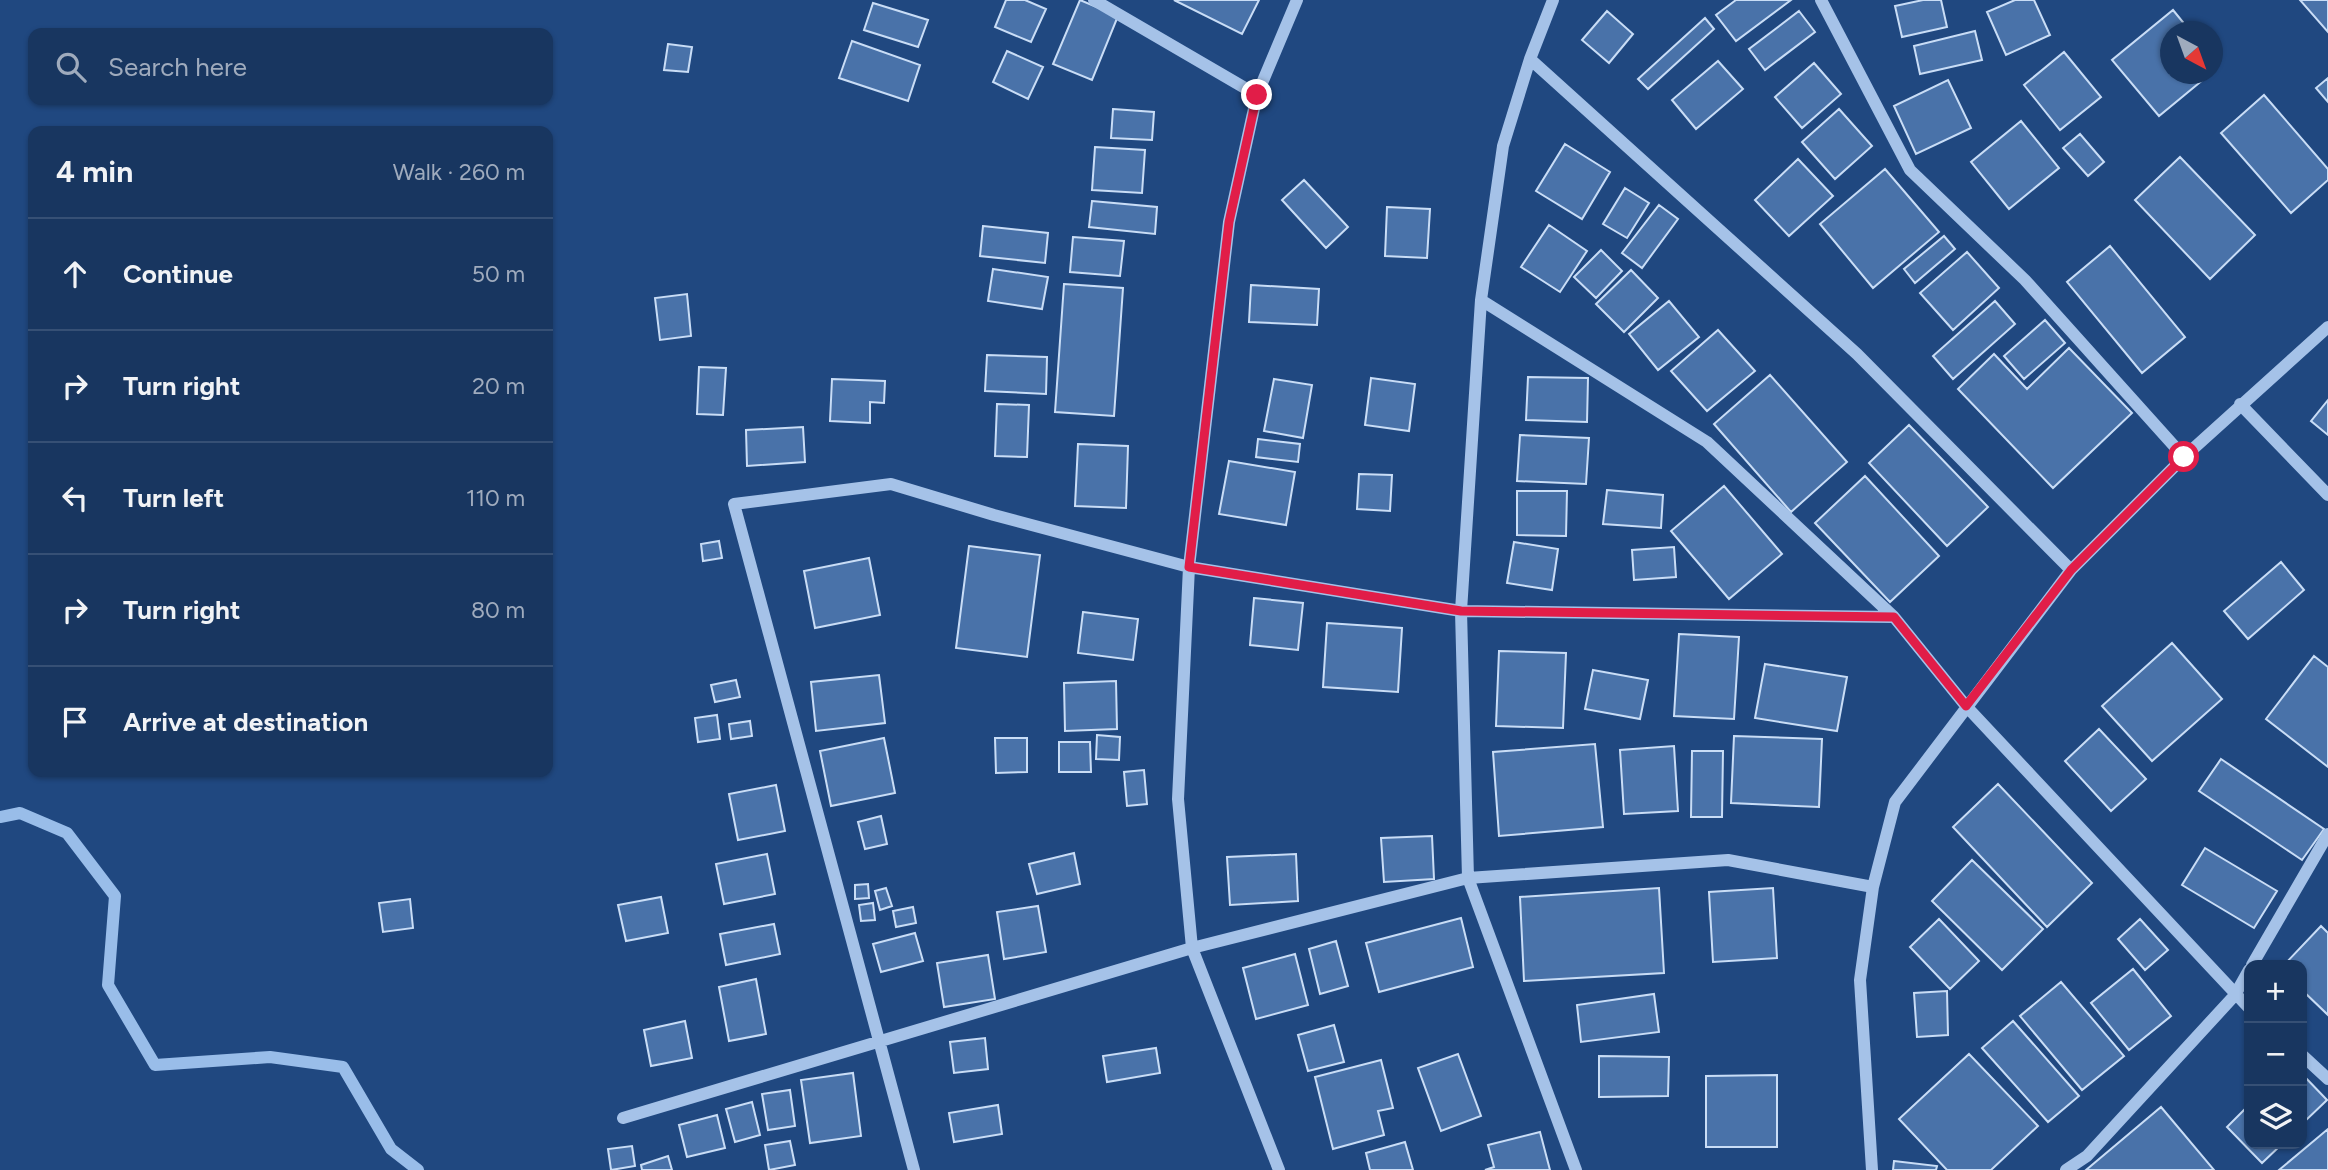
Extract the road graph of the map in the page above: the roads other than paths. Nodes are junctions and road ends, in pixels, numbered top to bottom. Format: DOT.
graph roads {
  1 [pos="1094,0"];
  2 [pos="1297,0"];
  3 [pos="1553,0"];
  4 [pos="1821,0"];
  5 [pos="1530,59"];
  6 [pos="1257,95"];
  7 [pos="1481,300"];
  8 [pos="2328,327"];
  9 [pos="2241,404"];
  10 [pos="2184,457"];
  11 [pos="2328,495"];
  12 [pos="1189,567"];
  13 [pos="2071,570"];
  14 [pos="1461,611"];
  15 [pos="1894,617"];
  16 [pos="1966,706"];
  17 [pos="2328,834"];
  18 [pos="1468,878"];
  19 [pos="1872,887"];
  20 [pos="1192,948"];
  21 [pos="2255,960"];
  22 [pos="2244,979"];
  23 [pos="2235,995"];
  24 [pos="2244,1003"];
  25 [pos="879,1041"];
  26 [pos="2307,1060"];
  27 [pos="2328,1079"];
  28 [pos="623,1118"];
  29 [pos="914,1170"];
  30 [pos="1279,1170"];
  31 [pos="1576,1170"];
  32 [pos="1872,1170"];
  33 [pos="2066,1170"];
  1 -- 6 [label="street"];
  2 -- 6 [label="street"];
  3 -- 5 [label="street"];
  4 -- 10 [label="street"];
  5 -- 7 [label="street"];
  5 -- 13 [label="street"];
  6 -- 12 [label="street"];
  7 -- 14 [label="street"];
  7 -- 15 [label="street"];
  8 -- 9 [label="street"];
  9 -- 10 [label="street"];
  9 -- 11 [label="street"];
  10 -- 13 [label="street"];
  12 -- 14 [label="street"];
  12 -- 20 [label="street"];
  12 -- 25 [label="street"];
  13 -- 16 [label="street"];
  14 -- 15 [label="street"];
  14 -- 18 [label="street"];
  15 -- 16 [label="street"];
  16 -- 19 [label="street"];
  16 -- 23 [label="street"];
  17 -- 21 [label="street"];
  18 -- 19 [label="street"];
  18 -- 20 [label="street"];
  18 -- 31 [label="street"];
  19 -- 32 [label="street"];
  20 -- 25 [label="street"];
  20 -- 30 [label="street"];
  22 -- 23 [label="street"];
  23 -- 24 [label="street"];
  23 -- 33 [label="street"];
  25 -- 28 [label="street"];
  25 -- 29 [label="street"];
  26 -- 27 [label="street"];
}
